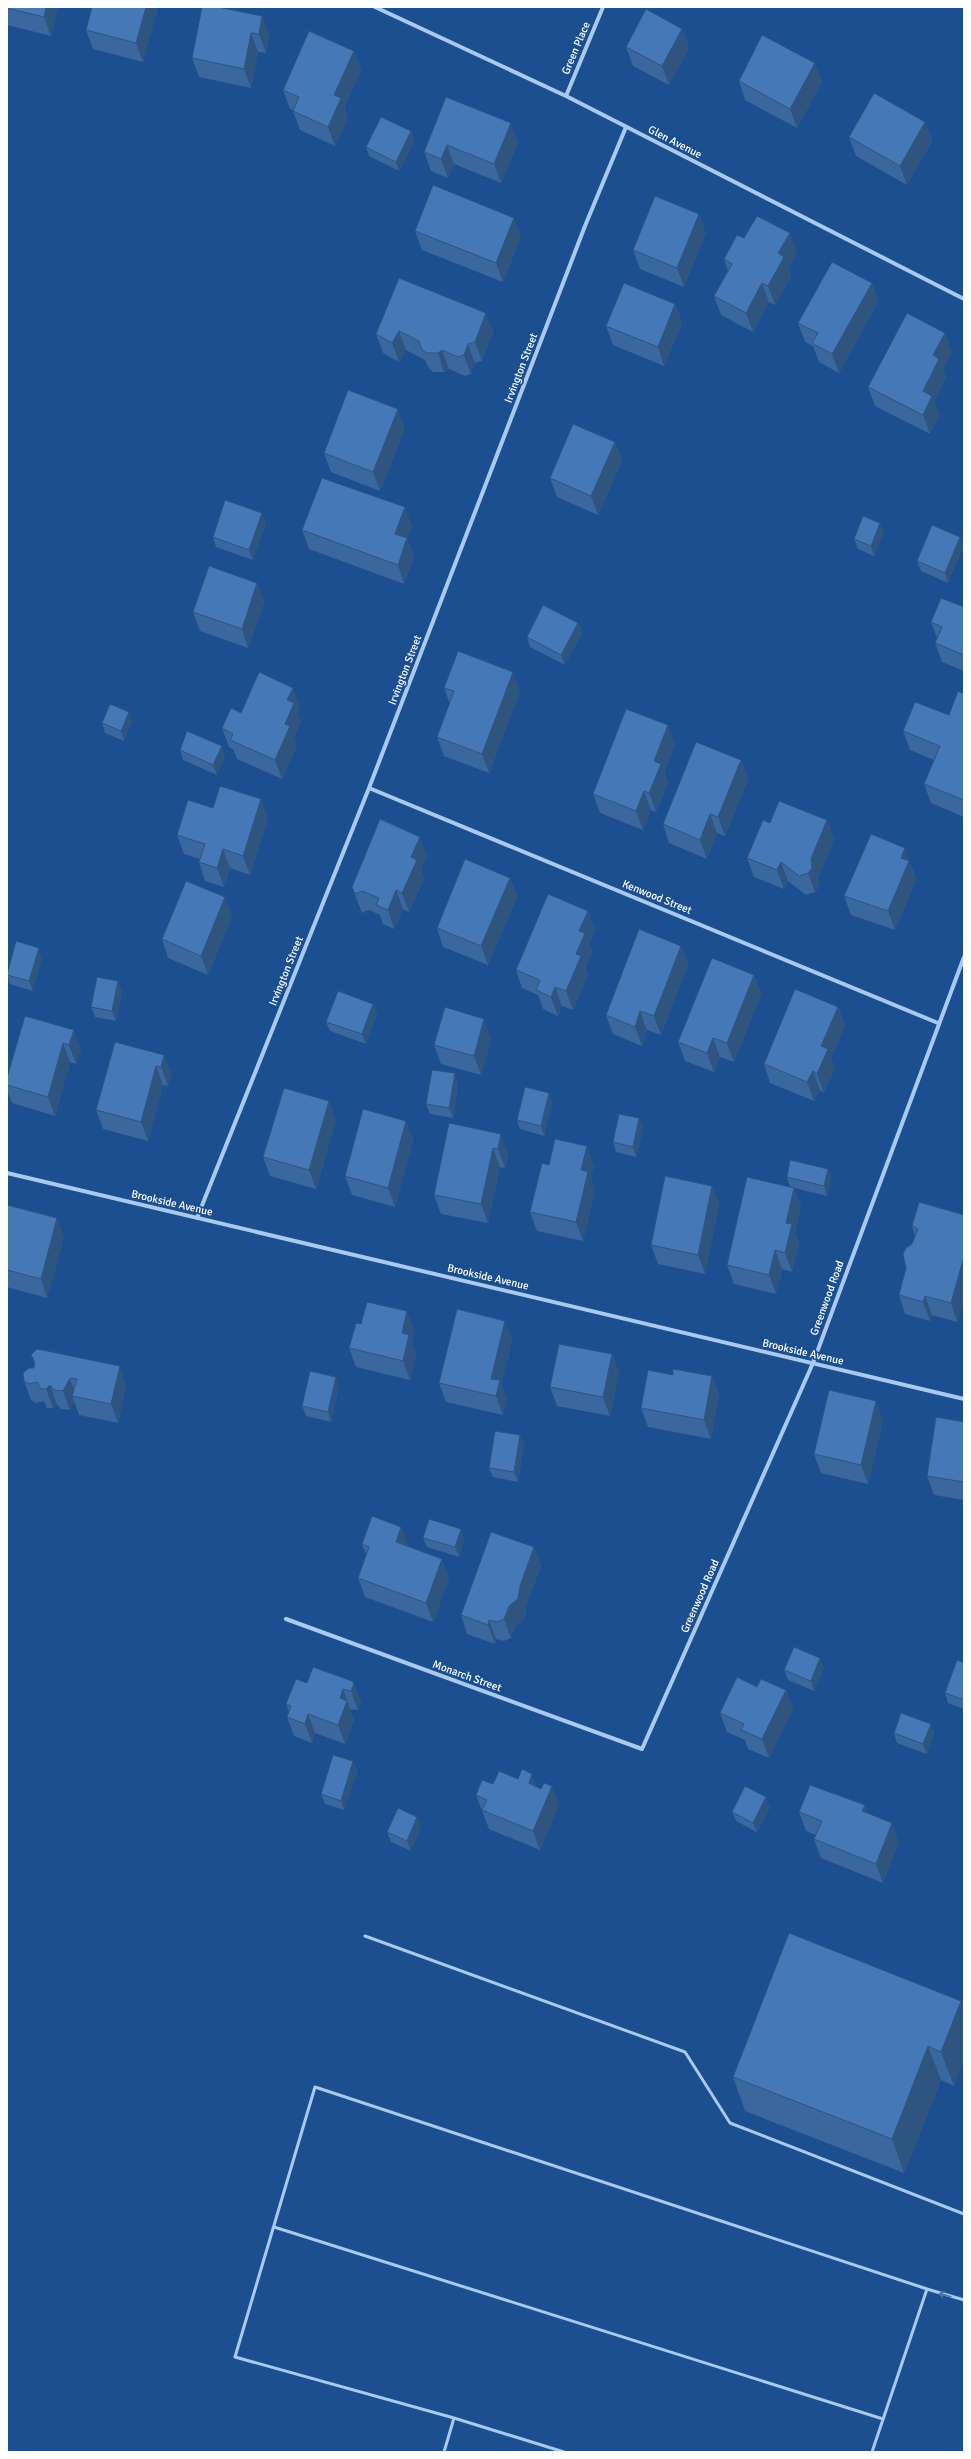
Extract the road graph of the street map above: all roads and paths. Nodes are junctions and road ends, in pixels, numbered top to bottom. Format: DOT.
graph roads {
  1 [pos="375,7"];
  2 [pos="603,7"];
  3 [pos="566,96"];
  4 [pos="626,127"];
  5 [pos="964,299"];
  6 [pos="369,788"];
  7 [pos="964,956"];
  8 [pos="938,1023"];
  9 [pos="7,1172"];
  10 [pos="197,1218"];
  11 [pos="812,1363"];
  12 [pos="964,1399"];
  13 [pos="286,1619"];
  14 [pos="642,1749"];
  15 [pos="365,1936"];
  16 [pos="964,2214"];
  17 [pos="274,2227"];
  18 [pos="927,2289"];
  19 [pos="964,2300"];
  20 [pos="454,2418"];
  21 [pos="883,2419"];
  22 [pos="444,2452"];
  23 [pos="564,2452"];
  24 [pos="872,2452"];
  1 -- 3 [label="street, Glen Avenue"];
  2 -- 3 [label="street, Green Place"];
  3 -- 4 [label="street, Glen Avenue"];
  4 -- 5 [label="street, Glen Avenue"];
  4 -- 6 [label="street, Irvington Street"];
  6 -- 8 [label="street, Kenwood Street"];
  6 -- 10 [label="street, Irvington Street"];
  7 -- 8 [label="street, Greenwood Road"];
  8 -- 11 [label="street, Greenwood Road"];
  9 -- 10 [label="street, Brookside Avenue"];
  10 -- 11 [label="street, Brookside Avenue"];
  11 -- 12 [label="street, Brookside Avenue"];
  11 -- 14 [label="street, Greenwood Road"];
  13 -- 14 [label="street, Monarch Street"];
  15 -- 16 [label="lane"];
  17 -- 18 [label="lane"];
  17 -- 20 [label="lane"];
  17 -- 21 [label="lane"];
  19 -- 18 [label="lane, one-way"];
  18 -- 21 [label="lane"];
  20 -- 22 [label="lane"];
  20 -- 23 [label="lane"];
  21 -- 24 [label="lane"];
}
